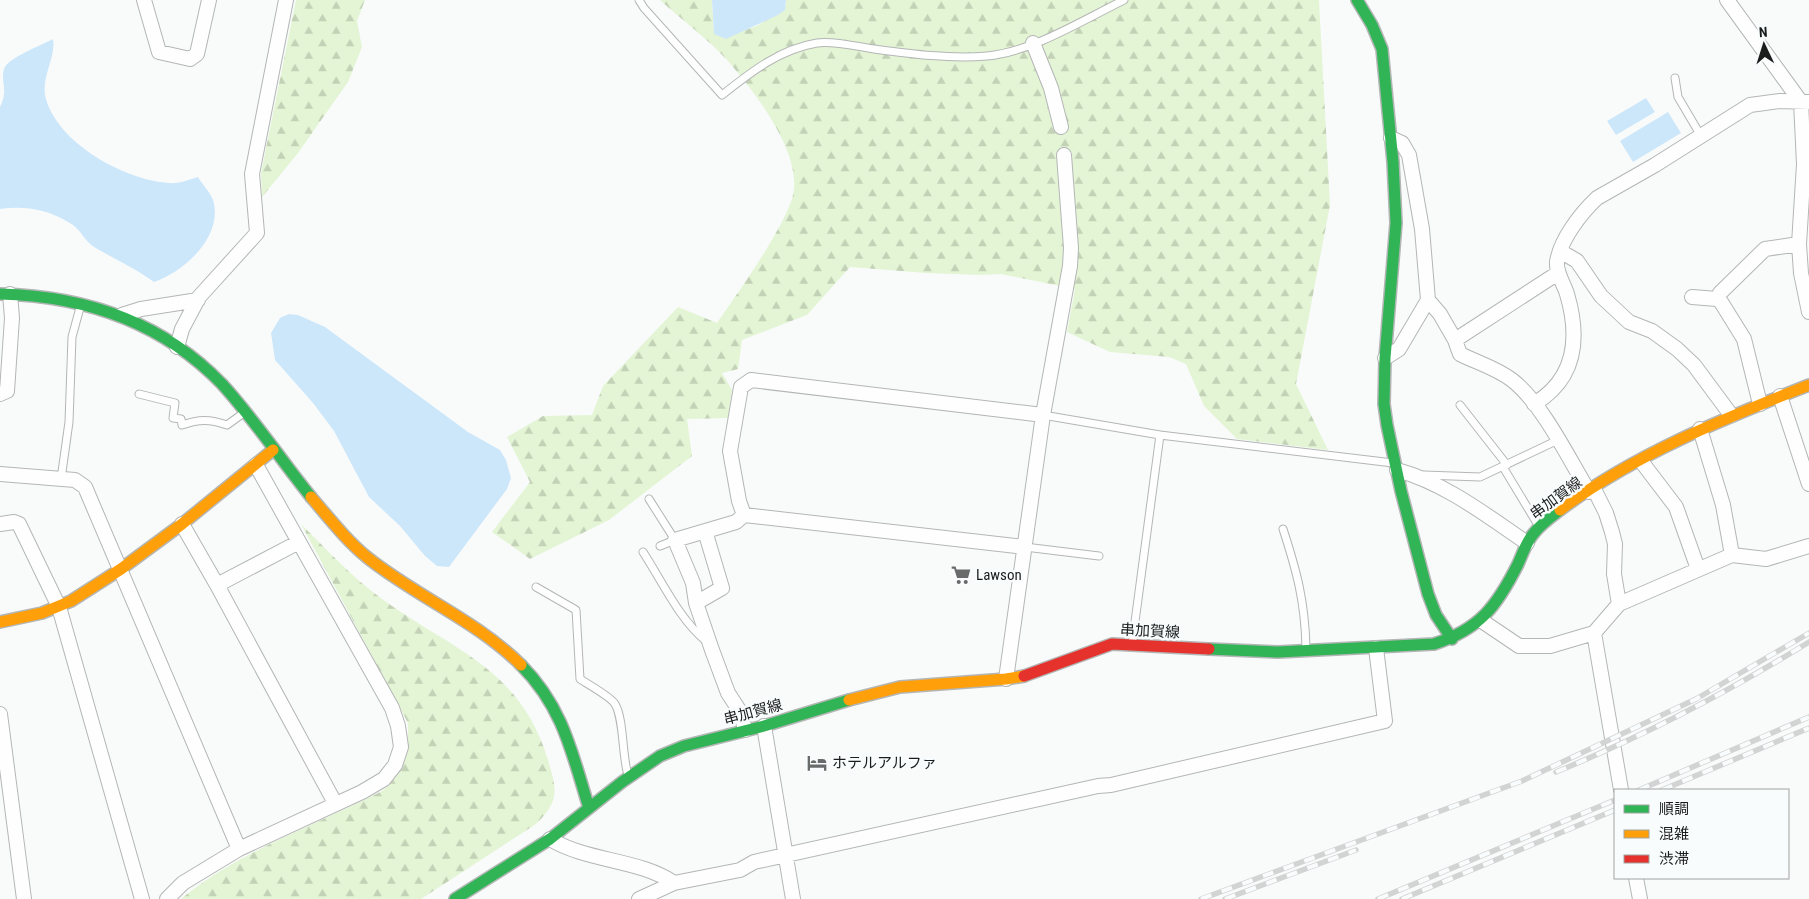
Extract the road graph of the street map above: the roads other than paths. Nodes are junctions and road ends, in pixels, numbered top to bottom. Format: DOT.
graph roads {
  1 [pos="144,0"];
  2 [pos="209,0"];
  3 [pos="286,0"];
  4 [pos="639,0"];
  5 [pos="1124,0"];
  6 [pos="1357,0"];
  7 [pos="1727,0"];
  8 [pos="1033,43"];
  9 [pos="1675,78"];
  10 [pos="1805,102"];
  11 [pos="1061,126"];
  12 [pos="1701,136"];
  13 [pos="1391,138"];
  14 [pos="1064,156"];
  15 [pos="1799,244"];
  16 [pos="1560,251"];
  17 [pos="1558,273"];
  18 [pos="5,294"];
  19 [pos="1692,297"];
  20 [pos="1717,299"];
  21 [pos="198,300"];
  22 [pos="1428,300"];
  23 [pos="81,302"];
  24 [pos="1809,312"];
  25 [pos="122,316"];
  26 [pos="1455,340"];
  27 [pos="177,347"];
  28 [pos="1385,358"];
  29 [pos="1809,385"];
  30 [pos="0,394"];
  31 [pos="139,394"];
  32 [pos="1780,396"];
  33 [pos="1534,404"];
  34 [pos="1760,404"];
  35 [pos="1460,405"];
  36 [pos="246,411"];
  37 [pos="1043,415"];
  38 [pos="1731,415"];
  39 [pos="1700,429"];
  40 [pos="1160,435"];
  41 [pos="1558,440"];
  42 [pos="273,450"];
  43 [pos="1641,461"];
  44 [pos="256,465"];
  45 [pos="1505,466"];
  46 [pos="1396,467"];
  47 [pos="0,474"];
  48 [pos="1420,476"];
  49 [pos="61,479"];
  50 [pos="1809,484"];
  51 [pos="1592,490"];
  52 [pos="649,499"];
  53 [pos="744,515"];
  54 [pos="0,524"];
  55 [pos="182,524"];
  56 [pos="1539,527"];
  57 [pos="1284,529"];
  58 [pos="705,531"];
  59 [pos="675,540"];
  60 [pos="299,542"];
  61 [pos="1527,542"];
  62 [pos="660,546"];
  63 [pos="1809,546"];
  64 [pos="1025,547"];
  65 [pos="643,552"];
  66 [pos="1732,555"];
  67 [pos="1098,556"];
  68 [pos="121,569"];
  69 [pos="1698,569"];
  70 [pos="217,586"];
  71 [pos="536,587"];
  72 [pos="696,603"];
  73 [pos="1619,604"];
  74 [pos="58,607"];
  75 [pos="1482,621"];
  76 [pos="0,622"];
  77 [pos="1594,632"];
  78 [pos="1452,639"];
  79 [pos="710,644"];
  80 [pos="1132,644"];
  81 [pos="1376,648"];
  82 [pos="1306,652"];
  83 [pos="1006,679"];
  84 [pos="0,714"];
  85 [pos="764,726"];
  86 [pos="745,730"];
  87 [pos="629,777"];
  88 [pos="1621,789"];
  89 [pos="335,803"];
  90 [pos="589,808"];
  91 [pos="550,839"];
  92 [pos="238,848"];
  93 [pos="784,857"];
  94 [pos="1636,879"];
  95 [pos="674,883"];
  96 [pos="24,899"];
  97 [pos="142,899"];
  98 [pos="167,899"];
  99 [pos="456,899"];
  100 [pos="639,899"];
  101 [pos="793,899"];
  102 [pos="1640,899"];
  1 -- 2 [label="street"];
  3 -- 21 [label="street"];
  4 -- 8 [label="lane"];
  5 -- 8 [label="lane"];
  6 -- 13 [label="street"];
  7 -- 10 [label="street"];
  8 -- 11 [label="street"];
  9 -- 12 [label="lane"];
  10 -- 12 [label="street"];
  10 -- 15 [label="street"];
  12 -- 16 [label="street"];
  13 -- 22 [label="street"];
  13 -- 28 [label="street"];
  14 -- 37 [label="street"];
  15 -- 20 [label="street"];
  15 -- 24 [label="street"];
  16 -- 17 [label="street"];
  16 -- 38 [label="street"];
  17 -- 26 [label="street"];
  17 -- 33 [label="street"];
  18 -- 23 [label="street"];
  18 -- 30 [label="street"];
  19 -- 20 [label="street"];
  20 -- 34 [label="street"];
  21 -- 25 [label="street"];
  21 -- 27 [label="street"];
  22 -- 26 [label="street"];
  22 -- 28 [label="street"];
  23 -- 25 [label="street"];
  23 -- 49 [label="lane"];
  25 -- 27 [label="street"];
  26 -- 33 [label="street"];
  27 -- 36 [label="street"];
  28 -- 46 [label="street"];
  29 -- 32 [label="street, 串加賀線"];
  31 -- 36 [label="lane"];
  32 -- 34 [label="street, 串加賀線"];
  32 -- 50 [label="street"];
  33 -- 41 [label="street"];
  34 -- 38 [label="street, 串加賀線"];
  35 -- 45 [label="lane"];
  36 -- 42 [label="street"];
  37 -- 40 [label="lane"];
  37 -- 53 [label="street"];
  37 -- 64 [label="street"];
  38 -- 39 [label="street, 串加賀線"];
  39 -- 43 [label="street, 串加賀線"];
  39 -- 66 [label="street"];
  40 -- 46 [label="lane"];
  40 -- 80 [label="lane"];
  41 -- 45 [label="lane"];
  41 -- 51 [label="street"];
  42 -- 44 [label="street"];
  42 -- 90 [label="street"];
  43 -- 51 [label="street, 串加賀線"];
  43 -- 69 [label="street"];
  44 -- 55 [label="street"];
  44 -- 60 [label="street"];
  45 -- 48 [label="lane"];
  45 -- 56 [label="lane"];
  46 -- 48 [label="street"];
  46 -- 78 [label="street"];
  47 -- 49 [label="street"];
  48 -- 61 [label="street"];
  49 -- 68 [label="street"];
  51 -- 56 [label="street, 串加賀線"];
  51 -- 73 [label="street"];
  52 -- 59 [label="lane"];
  53 -- 58 [label="street"];
  53 -- 64 [label="street"];
  54 -- 74 [label="street"];
  55 -- 68 [label="street"];
  55 -- 70 [label="street"];
  56 -- 61 [label="street, 串加賀線"];
  57 -- 82 [label="lane"];
  58 -- 59 [label="street"];
  58 -- 72 [label="street"];
  59 -- 62 [label="lane"];
  59 -- 72 [label="street"];
  60 -- 70 [label="street"];
  60 -- 89 [label="street"];
  61 -- 75 [label="street, 串加賀線"];
  63 -- 66 [label="street"];
  64 -- 67 [label="lane"];
  64 -- 83 [label="street"];
  65 -- 79 [label="lane"];
  66 -- 69 [label="street"];
  68 -- 74 [label="street"];
  68 -- 92 [label="street"];
  69 -- 73 [label="street"];
  70 -- 89 [label="street"];
  71 -- 87 [label="lane"];
  72 -- 79 [label="street"];
  73 -- 77 [label="street"];
  74 -- 76 [label="street"];
  74 -- 97 [label="street"];
  75 -- 77 [label="street"];
  75 -- 78 [label="street, 串加賀線"];
  77 -- 88 [label="street"];
  78 -- 81 [label="street, 串加賀線"];
  79 -- 86 [label="street"];
  80 -- 82 [label="street, 串加賀線"];
  80 -- 83 [label="street, 串加賀線"];
  81 -- 82 [label="street, 串加賀線"];
  81 -- 93 [label="street"];
  83 -- 85 [label="street, 串加賀線"];
  84 -- 96 [label="street"];
  85 -- 86 [label="street, 串加賀線"];
  85 -- 93 [label="street"];
  86 -- 87 [label="street, 串加賀線"];
  87 -- 90 [label="street, 串加賀線"];
  89 -- 92 [label="street"];
  90 -- 91 [label="street, 串加賀線"];
  91 -- 95 [label="street"];
  91 -- 99 [label="street, 串加賀線"];
  92 -- 98 [label="street"];
  93 -- 95 [label="street"];
  93 -- 101 [label="street"];
  94 -- 102 [label="street"];
  95 -- 100 [label="street"];
}
